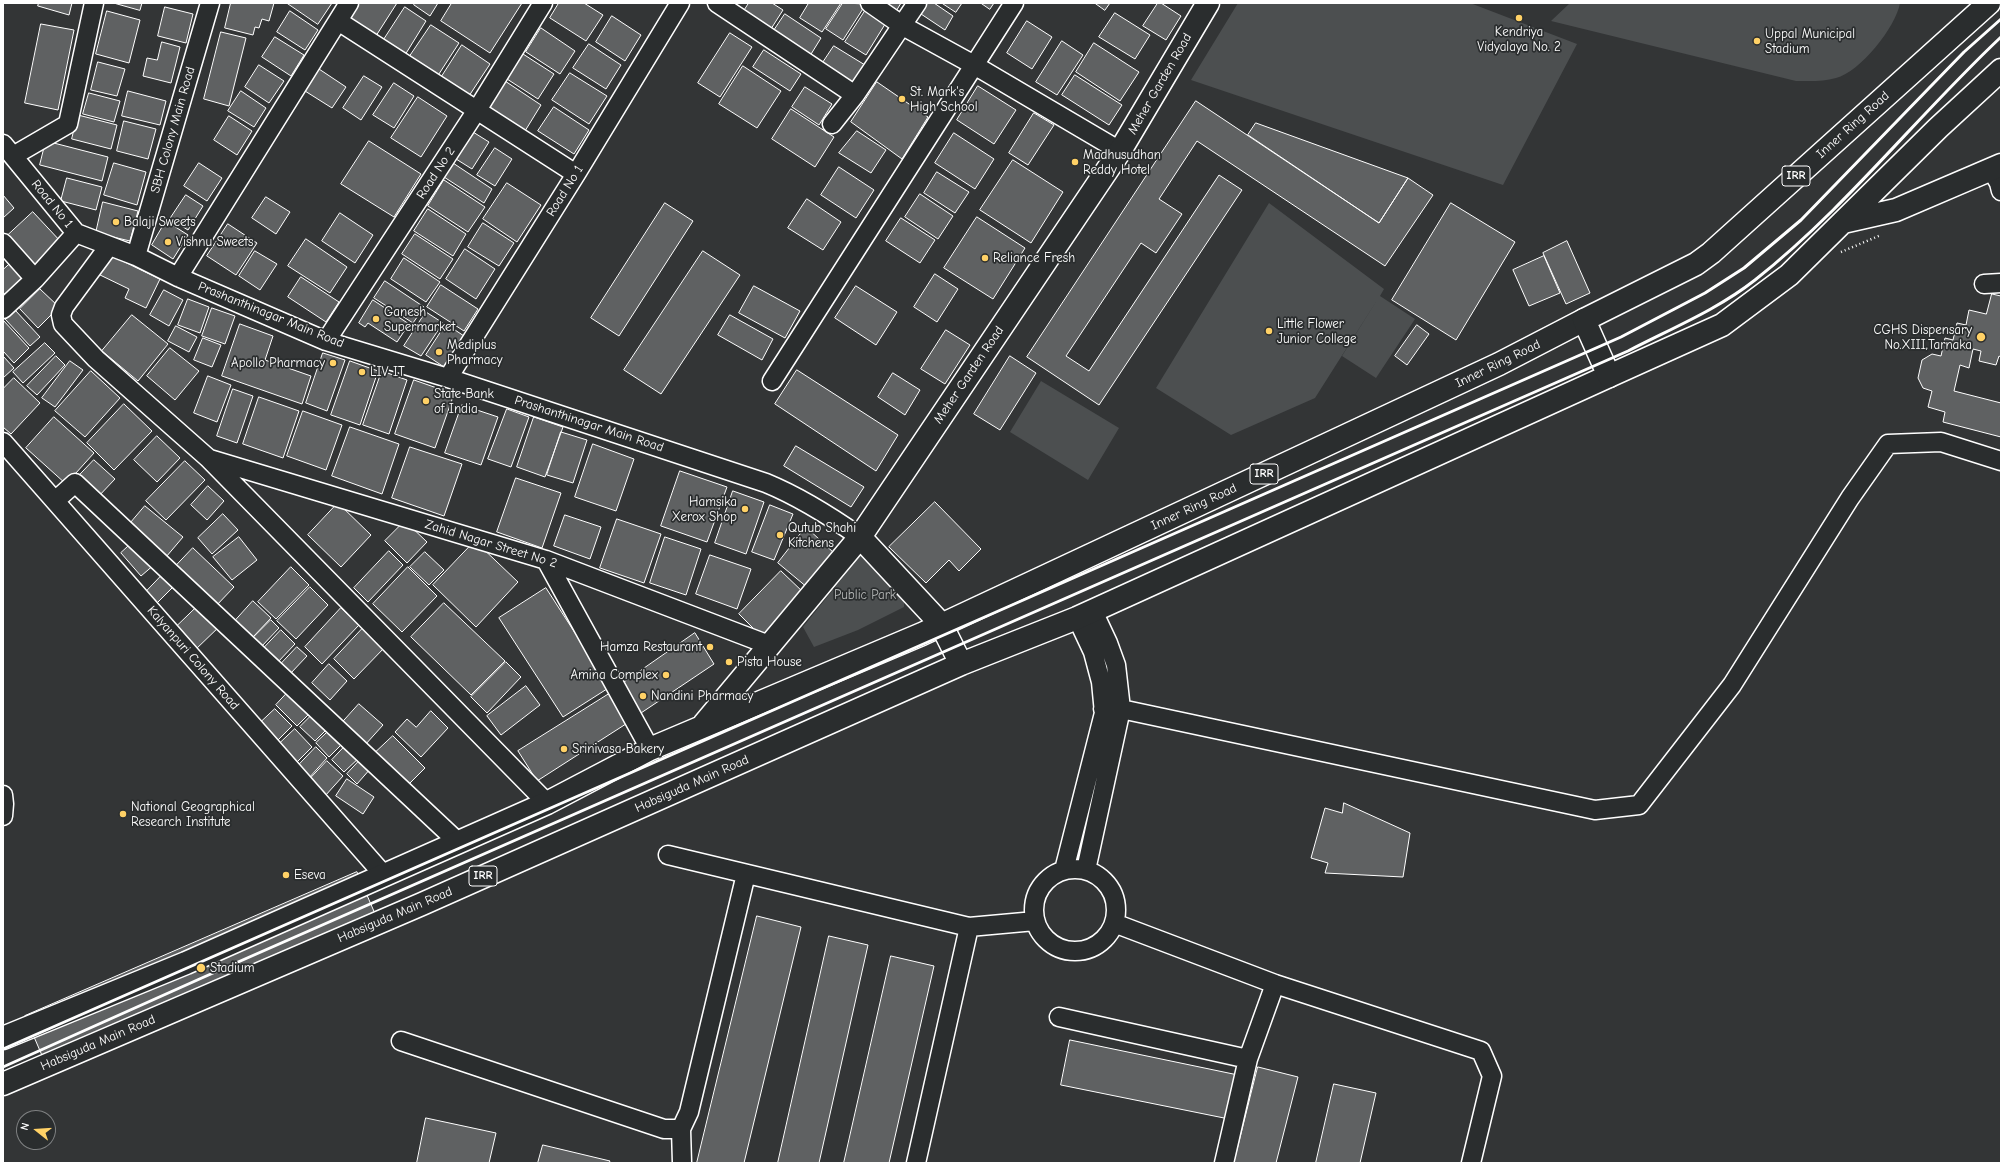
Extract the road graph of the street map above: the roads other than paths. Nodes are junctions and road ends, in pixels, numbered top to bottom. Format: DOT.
graph roads {
  1 [pos="94,3"];
  2 [pos="210,3"];
  3 [pos="349,3"];
  4 [pos="543,3"];
  5 [pos="680,3"];
  6 [pos="717,3"];
  7 [pos="870,3"];
  8 [pos="917,3"];
  9 [pos="1014,3"];
  10 [pos="1989,3"];
  11 [pos="1204,4"];
  12 [pos="338,21"];
  13 [pos="903,26"];
  14 [pos="974,65"];
  15 [pos="2001,70"];
  16 [pos="855,95"];
  17 [pos="477,110"];
  18 [pos="832,124"];
  19 [pos="8,150"];
  20 [pos="1120,151"];
  21 [pos="1996,167"];
  22 [pos="576,174"];
  23 [pos="2001,191"];
  24 [pos="1843,222"];
  25 [pos="76,233"];
  26 [pos="3,243"];
  27 [pos="109,246"];
  28 [pos="136,256"];
  29 [pos="178,277"];
  30 [pos="35,279"];
  31 [pos="3,308"];
  32 [pos="1584,320"];
  33 [pos="326,341"];
  34 [pos="1609,376"];
  35 [pos="448,378"];
  36 [pos="772,381"];
  37 [pos="3,442"];
  38 [pos="208,458"];
  39 [pos="2001,461"];
  40 [pos="55,501"];
  41 [pos="860,536"];
  42 [pos="546,560"];
  43 [pos="1085,614"];
  44 [pos="942,624"];
  45 [pos="769,645"];
  46 [pos="961,664"];
  47 [pos="1112,709"];
  48 [pos="702,726"];
  49 [pos="650,749"];
  50 [pos="3,795"];
  51 [pos="547,803"];
  52 [pos="3,816"];
  53 [pos="458,842"];
  54 [pos="668,855"];
  55 [pos="1064,870"];
  56 [pos="1086,870"];
  57 [pos="384,874"];
  58 [pos="746,874"];
  59 [pos="1035,921"];
  60 [pos="1114,923"];
  61 [pos="969,927"];
  62 [pos="1275,984"];
  63 [pos="1059,1017"];
  64 [pos="3,1038"];
  65 [pos="401,1041"];
  66 [pos="1248,1059"];
  67 [pos="3,1084"];
  68 [pos="681,1129"];
  69 [pos="682,1163"];
  70 [pos="916,1163"];
  71 [pos="1224,1163"];
  72 [pos="1471,1163"];
  1 -- 19 [label="street"];
  2 -- 28 [label="street, SBH Colony Main Road"];
  3 -- 12 [label="street"];
  4 -- 17 [label="street, Road No 2"];
  5 -- 22 [label="street, Road No 1"];
  6 -- 16 [label="street"];
  7 -- 13 [label="street"];
  8 -- 13 [label="street"];
  9 -- 14 [label="street"];
  10 -- 32 [label="main road, Inner Ring Road / IRR"];
  11 -- 20 [label="main road, Meher Garden Road"];
  12 -- 17 [label="street"];
  12 -- 29 [label="street"];
  13 -- 14 [label="street"];
  13 -- 16 [label="street"];
  14 -- 20 [label="street"];
  14 -- 36 [label="street"];
  15 -- 24 [label="main road, IRR"];
  16 -- 18 [label="street"];
  17 -- 22 [label="street"];
  17 -- 33 [label="street, Road No 2"];
  19 -- 25 [label="street, Road No 1"];
  20 -- 41 [label="main road, Meher Garden Road"];
  21 -- 23 [label="street"];
  21 -- 24 [label="main road"];
  22 -- 35 [label="street, Road No 1"];
  24 -- 34 [label="main road, IRR"];
  25 -- 27 [label="street, Road No 1"];
  25 -- 30 [label="street"];
  26 -- 30 [label="street"];
  27 -- 28 [label="street, Road No 1"];
  27 -- 38 [label="street"];
  28 -- 29 [label="street, Prashanthinagar Main Road"];
  29 -- 33 [label="street, Prashanthinagar Main Road"];
  30 -- 31 [label="street"];
  32 -- 34 [label="main road"];
  32 -- 44 [label="main road, Inner Ring Road / IRR"];
  33 -- 35 [label="street, Prashanthinagar Main Road"];
  34 -- 43 [label="main road, IRR"];
  35 -- 41 [label="street, Prashanthinagar Main Road"];
  37 -- 40 [label="street, Kalyanpuri Colony Road"];
  38 -- 42 [label="street, Zahid Nagar Street No 2"];
  38 -- 51 [label="street"];
  39 -- 47 [label="street"];
  40 -- 53 [label="street"];
  40 -- 57 [label="street, Kalyanpuri Colony Road"];
  41 -- 44 [label="main road, Prashanthinagar Main Road"];
  41 -- 45 [label="main road, Meher Garden Road"];
  42 -- 45 [label="street, Zahid Nagar Street No 2"];
  42 -- 49 [label="street"];
  43 -- 46 [label="main road, IRR"];
  43 -- 47 [label="street"];
  44 -- 46 [label="main road, Prashanthinagar Main Road"];
  44 -- 48 [label="main road, IRR"];
  45 -- 48 [label="main road, Meher Garden Road"];
  46 -- 67 [label="main road, Habsiguda Main Road / IRR"];
  47 -- 55 [label="street"];
  47 -- 56 [label="street"];
  48 -- 49 [label="main road, IRR"];
  49 -- 51 [label="main road, IRR"];
  50 -- 52 [label="street"];
  51 -- 53 [label="main road, IRR"];
  53 -- 57 [label="main road, IRR"];
  54 -- 58 [label="street"];
  55 -- 56 [label="street"];
  55 -- 59 [label="street"];
  56 -- 60 [label="street"];
  57 -- 64 [label="main road, IRR"];
  58 -- 61 [label="street"];
  58 -- 68 [label="street"];
  59 -- 60 [label="street"];
  59 -- 61 [label="street"];
  60 -- 62 [label="street"];
  61 -- 70 [label="street"];
  62 -- 66 [label="street"];
  62 -- 72 [label="street"];
  63 -- 66 [label="street"];
  65 -- 68 [label="street"];
  66 -- 71 [label="street"];
  68 -- 69 [label="street"];
}
